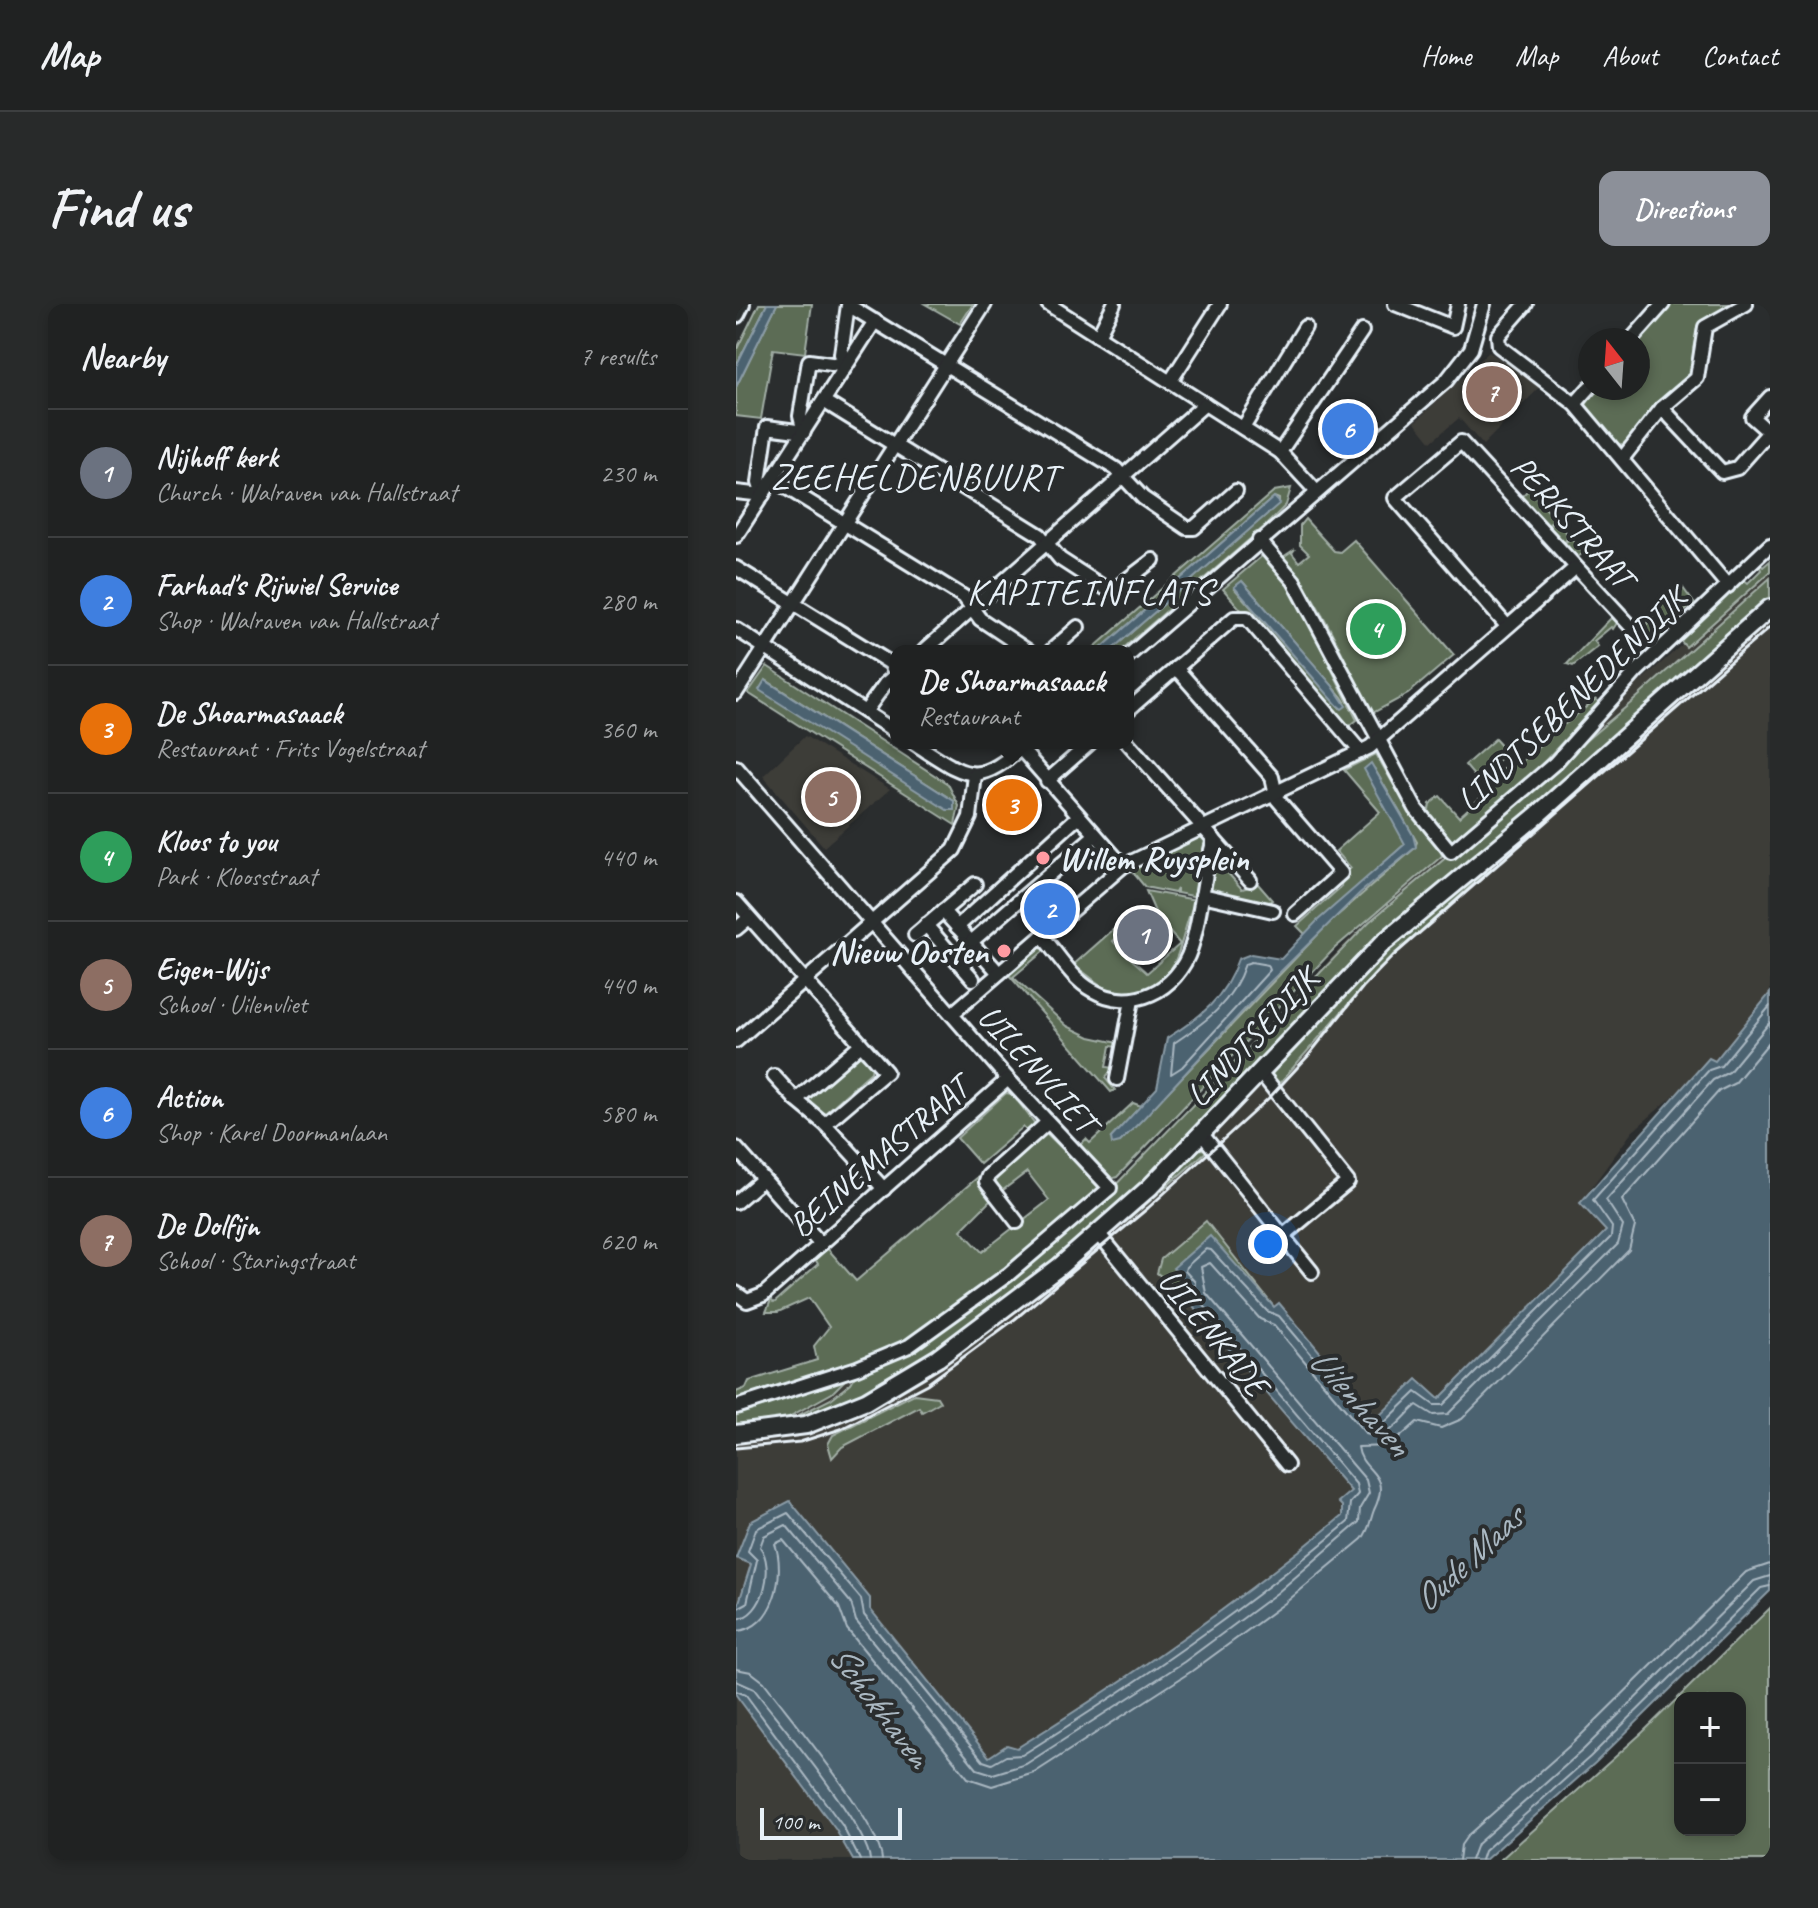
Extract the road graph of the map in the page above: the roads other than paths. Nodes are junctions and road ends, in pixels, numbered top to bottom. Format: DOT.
graph roads {
  1 [pos="741,304"];
  2 [pos="985,304"];
  3 [pos="1048,304"];
  4 [pos="1114,304"];
  5 [pos="1220,304"];
  6 [pos="1395,304"];
  7 [pos="1458,304"];
  8 [pos="1484,304"];
  9 [pos="1526,304"];
  10 [pos="1663,304"];
  11 [pos="1746,304"];
  12 [pos="736,314"];
  13 [pos="875,321"];
  14 [pos="1305,327"];
  15 [pos="1642,328"];
  16 [pos="1362,331"];
  17 [pos="1098,336"];
  18 [pos="947,365"];
  19 [pos="846,366"];
  20 [pos="1170,382"];
  21 [pos="1770,397"];
  22 [pos="1579,400"];
  23 [pos="825,402"];
  24 [pos="1205,404"];
  25 [pos="1575,404"];
  26 [pos="1662,408"];
  27 [pos="1223,416"];
  28 [pos="1214,428"];
  29 [pos="1243,428"];
  30 [pos="804,432"];
  31 [pos="1769,433"];
  32 [pos="895,444"];
  33 [pos="1280,452"];
  34 [pos="1622,459"];
  35 [pos="1125,477"];
  36 [pos="774,480"];
  37 [pos="1236,491"];
  38 [pos="1316,491"];
  39 [pos="736,492"];
  40 [pos="763,495"];
  41 [pos="845,523"];
  42 [pos="736,536"];
  43 [pos="1259,540"];
  44 [pos="1046,545"];
  45 [pos="1770,545"];
  46 [pos="1153,560"];
  47 [pos="736,568"];
  48 [pos="1575,568"];
  49 [pos="1728,586"];
  50 [pos="794,604"];
  51 [pos="1770,608"];
  52 [pos="972,609"];
  53 [pos="1507,626"];
  54 [pos="1078,627"];
  55 [pos="736,629"];
  56 [pos="1637,633"];
  57 [pos="931,645"];
  58 [pos="1019,645"];
  59 [pos="1058,645"];
  60 [pos="766,649"];
  61 [pos="1134,651"];
  62 [pos="890,663"];
  63 [pos="1176,668"];
  64 [pos="890,681"];
  65 [pos="737,690"];
  66 [pos="1134,705"];
  67 [pos="865,712"];
  68 [pos="890,728"];
  69 [pos="1377,742"];
  70 [pos="924,749"];
  71 [pos="1020,749"];
  72 [pos="1026,749"];
  73 [pos="1083,749"];
  74 [pos="1133,749"];
  75 [pos="1361,752"];
  76 [pos="736,767"];
  77 [pos="975,775"];
  78 [pos="1047,781"];
  79 [pos="1274,792"];
  80 [pos="1079,816"];
  81 [pos="1202,828"];
  82 [pos="1095,835"];
  83 [pos="1214,839"];
  84 [pos="1123,866"];
  85 [pos="1250,880"];
  86 [pos="975,884"];
  87 [pos="1202,895"];
  88 [pos="736,902"];
  89 [pos="943,911"];
  90 [pos="1273,911"];
  91 [pos="1295,914"];
  92 [pos="749,918"];
  93 [pos="871,921"];
  94 [pos="926,925"];
  95 [pos="959,928"];
  96 [pos="736,929"];
  97 [pos="915,935"];
  98 [pos="1042,936"];
  99 [pos="971,942"];
  100 [pos="943,945"];
  101 [pos="999,973"];
  102 [pos="973,979"];
  103 [pos="805,980"];
  104 [pos="1132,1000"];
  105 [pos="952,1014"];
  106 [pos="736,1041"];
  107 [pos="861,1044"];
  108 [pos="1260,1072"];
  109 [pos="774,1076"];
  110 [pos="1008,1079"];
  111 [pos="1117,1079"];
  112 [pos="796,1100"];
  113 [pos="1047,1123"];
  114 [pos="825,1124"];
  115 [pos="1202,1134"];
  116 [pos="736,1148"];
  117 [pos="763,1179"];
  118 [pos="884,1189"];
  119 [pos="736,1202"];
  120 [pos="1017,1222"];
  121 [pos="1099,1234"];
  122 [pos="1283,1236"];
  123 [pos="821,1244"];
  124 [pos="1312,1272"];
  125 [pos="741,1297"];
  126 [pos="736,1407"];
  127 [pos="736,1434"];
  128 [pos="1287,1465"];
  1 -- 12 [label="main road"];
  2 -- 18 [label="street"];
  3 -- 17 [label="street"];
  4 -- 17 [label="street"];
  5 -- 20 [label="street"];
  6 -- 7 [label="street"];
  8 -- 38 [label="street"];
  9 -- 25 [label="street"];
  10 -- 15 [label="street"];
  11 -- 26 [label="street"];
  13 -- 18 [label="street"];
  13 -- 19 [label="street"];
  13 -- 19 [label="street"];
  14 -- 29 [label="street"];
  16 -- 33 [label="street"];
  17 -- 20 [label="street"];
  18 -- 32 [label="street"];
  18 -- 35 [label="street"];
  19 -- 23 [label="street"];
  19 -- 30 [label="street"];
  20 -- 24 [label="street"];
  21 -- 31 [label="street"];
  22 -- 25 [label="street"];
  23 -- 30 [label="street"];
  23 -- 32 [label="street"];
  24 -- 27 [label="street"];
  24 -- 35 [label="street"];
  25 -- 34 [label="street"];
  26 -- 31 [label="street"];
  26 -- 34 [label="street"];
  27 -- 28 [label="street"];
  27 -- 29 [label="street"];
  29 -- 33 [label="street"];
  30 -- 36 [label="street"];
  30 -- 40 [label="street"];
  32 -- 41 [label="street"];
  32 -- 44 [label="street"];
  33 -- 38 [label="street"];
  34 -- 49 [label="street"];
  35 -- 37 [label="street"];
  35 -- 44 [label="street"];
  36 -- 40 [label="street"];
  36 -- 41 [label="street"];
  38 -- 43 [label="street"];
  39 -- 40 [label="street"];
  40 -- 42 [label="street"];
  41 -- 50 [label="street"];
  41 -- 52 [label="street"];
  43 -- 61 [label="street"];
  43 -- 69 [label="street"];
  44 -- 46 [label="street"];
  44 -- 52 [label="street"];
  45 -- 49 [label="street, LINDTSEBENEDENDIJK"];
  47 -- 50 [label="street"];
  48 -- 53 [label="street"];
  48 -- 53 [label="street, PERKSTRAAT"];
  48 -- 56 [label="street, PERKSTRAAT"];
  49 -- 69 [label="street, LINDTSEBENEDENDIJK"];
  50 -- 60 [label="street"];
  50 -- 62 [label="street"];
  51 -- 108 [label="main road, LINDTSEDIJK"];
  52 -- 57 [label="street"];
  52 -- 58 [label="street"];
  53 -- 69 [label="street"];
  54 -- 59 [label="street"];
  55 -- 60 [label="street"];
  60 -- 65 [label="street"];
  60 -- 67 [label="street"];
  63 -- 66 [label="street"];
  63 -- 75 [label="street"];
  63 -- 79 [label="street"];
  64 -- 67 [label="street"];
  67 -- 68 [label="street"];
  69 -- 75 [label="street"];
  70 -- 77 [label="street"];
  71 -- 77 [label="street"];
  72 -- 78 [label="street"];
  73 -- 78 [label="street"];
  74 -- 81 [label="street"];
  75 -- 79 [label="street"];
  76 -- 93 [label="street, UILENVLIET"];
  77 -- 93 [label="street"];
  78 -- 80 [label="street"];
  79 -- 81 [label="street"];
  79 -- 91 [label="street"];
  80 -- 82 [label="street"];
  80 -- 95 [label="street"];
  81 -- 83 [label="street"];
  81 -- 84 [label="street"];
  82 -- 84 [label="street"];
  82 -- 99 [label="street"];
  83 -- 85 [label="street"];
  83 -- 87 [label="street"];
  84 -- 98 [label="street"];
  86 -- 89 [label="street"];
  87 -- 90 [label="street"];
  87 -- 104 [label="street"];
  88 -- 92 [label="street"];
  89 -- 94 [label="street"];
  89 -- 95 [label="street"];
  92 -- 96 [label="street"];
  92 -- 103 [label="street"];
  93 -- 103 [label="street"];
  93 -- 105 [label="street, UILENVLIET"];
  94 -- 97 [label="street"];
  94 -- 100 [label="street"];
  95 -- 99 [label="street"];
  95 -- 100 [label="street"];
  98 -- 101 [label="street"];
  98 -- 104 [label="street"];
  99 -- 101 [label="street"];
  100 -- 102 [label="street"];
  101 -- 105 [label="street"];
  103 -- 106 [label="street"];
  103 -- 107 [label="street"];
  104 -- 111 [label="street"];
  105 -- 110 [label="street, UILENVLIET"];
  107 -- 112 [label="street"];
  107 -- 114 [label="street"];
  108 -- 115 [label="main road, LINDTSEDIJK"];
  108 -- 122 [label="street"];
  109 -- 112 [label="street"];
  110 -- 113 [label="street, UILENVLIET"];
  110 -- 118 [label="street, BEINEMASTRAAT"];
  112 -- 114 [label="street"];
  113 -- 120 [label="street"];
  113 -- 126 [label="street, UILENVLIET"];
  114 -- 118 [label="street"];
  115 -- 121 [label="main road, LINDTSEDIJK"];
  115 -- 122 [label="street"];
  116 -- 117 [label="street"];
  117 -- 119 [label="street"];
  117 -- 123 [label="street"];
  118 -- 123 [label="street, BEINEMASTRAAT"];
  121 -- 127 [label="main road, LINDTSEDIJK"];
  121 -- 128 [label="street, UILENKADE"];
  122 -- 124 [label="street"];
  123 -- 125 [label="street, BEINEMASTRAAT"];
}
